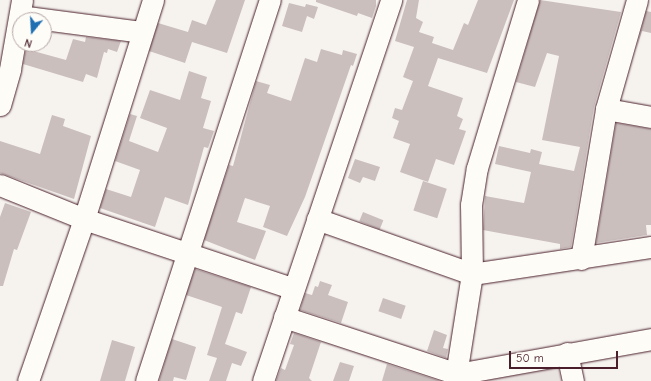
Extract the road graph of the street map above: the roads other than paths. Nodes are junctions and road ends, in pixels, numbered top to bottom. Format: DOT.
graph roads {
  1 [pos="153,0"];
  2 [pos="270,0"];
  3 [pos="391,0"];
  4 [pos="528,0"];
  5 [pos="637,0"];
  6 [pos="21,8"];
  7 [pos="142,32"];
  8 [pos="0,105"];
  9 [pos="606,109"];
  10 [pos="651,117"];
  11 [pos="0,185"];
  12 [pos="84,219"];
  13 [pos="318,219"];
  14 [pos="651,247"];
  15 [pos="189,254"];
  16 [pos="581,259"];
  17 [pos="472,274"];
  18 [pos="294,289"];
  19 [pos="284,317"];
  20 [pos="651,339"];
  21 [pos="567,354"];
  22 [pos="456,378"];
  23 [pos="28,381"];
  24 [pos="146,381"];
  25 [pos="263,381"];
  26 [pos="573,381"];
  1 -- 7 [label="street"];
  2 -- 15 [label="street"];
  3 -- 13 [label="street"];
  4 -- 17 [label="street"];
  5 -- 9 [label="street"];
  6 -- 7 [label="street"];
  6 -- 8 [label="street"];
  7 -- 12 [label="street"];
  9 -- 10 [label="street"];
  9 -- 16 [label="street"];
  11 -- 12 [label="street"];
  12 -- 15 [label="street"];
  12 -- 23 [label="street"];
  13 -- 17 [label="street"];
  13 -- 18 [label="street"];
  14 -- 16 [label="street"];
  15 -- 18 [label="street"];
  15 -- 24 [label="street"];
  16 -- 17 [label="street"];
  17 -- 22 [label="street"];
  18 -- 19 [label="street"];
  19 -- 22 [label="street"];
  19 -- 25 [label="street"];
  20 -- 21 [label="street"];
  21 -- 22 [label="street"];
  21 -- 26 [label="street"];
}
